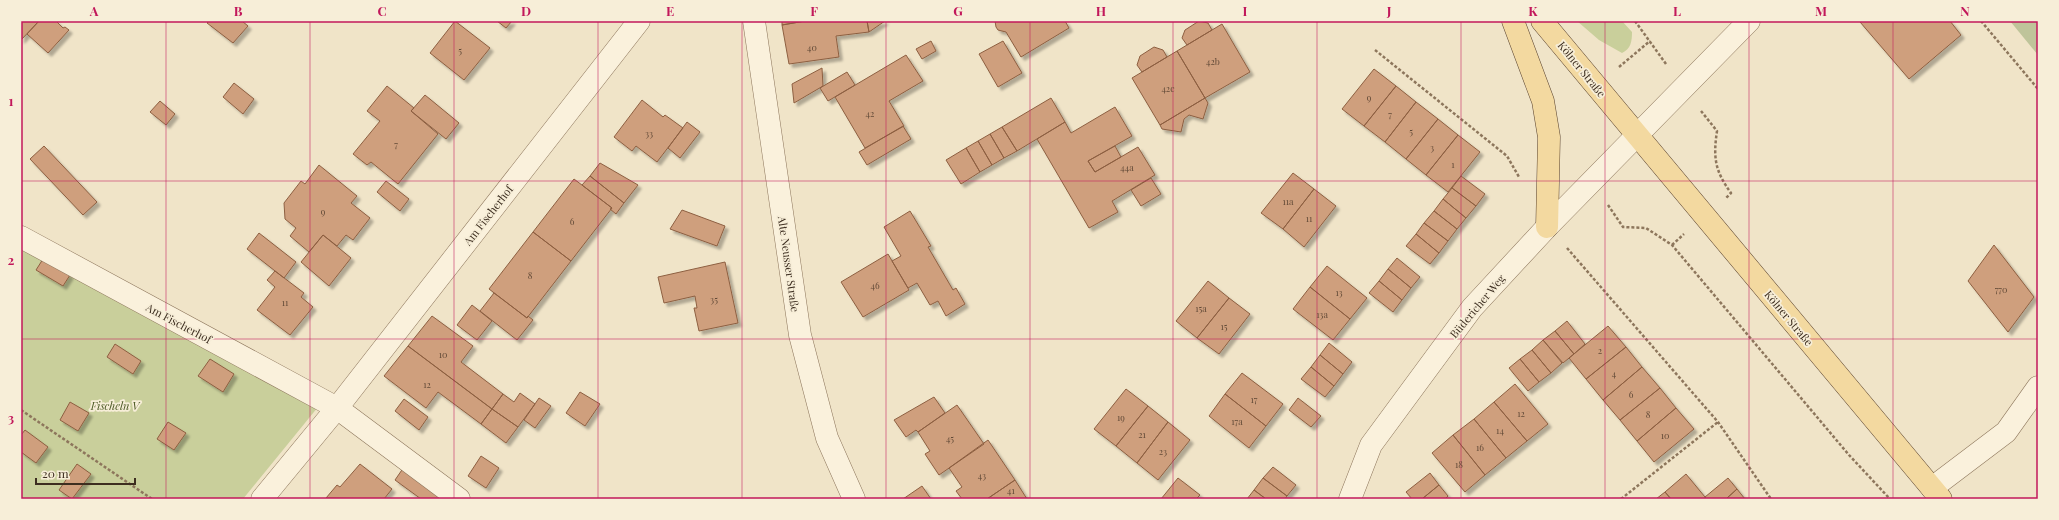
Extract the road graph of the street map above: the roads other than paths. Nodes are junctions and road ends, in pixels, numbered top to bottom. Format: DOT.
graph roads {
  1 [pos="639,21"];
  2 [pos="754,21"];
  3 [pos="1513,21"];
  4 [pos="1542,21"];
  5 [pos="1748,21"];
  6 [pos="1637,136"];
  7 [pos="1547,226"];
  8 [pos="21,237"];
  9 [pos="2038,387"];
  10 [pos="337,408"];
  11 [pos="1937,494"];
  12 [pos="262,499"];
  13 [pos="459,499"];
  14 [pos="854,499"];
  15 [pos="1350,499"];
  1 -- 10 [label="street, Am Fischerhof"];
  2 -- 14 [label="street, Alte Neusser Straße"];
  3 -- 7 [label="main road"];
  4 -- 6 [label="main road, Kölner Straße"];
  5 -- 6 [label="street"];
  6 -- 7 [label="street, Büdericher Weg"];
  6 -- 11 [label="main road, Kölner Straße"];
  7 -- 15 [label="street, Büdericher Weg"];
  8 -- 10 [label="street, Am Fischerhof"];
  9 -- 11 [label="street"];
  10 -- 12 [label="street, Am Fischerhof"];
  10 -- 13 [label="street, Am Fischerhof"];
}
